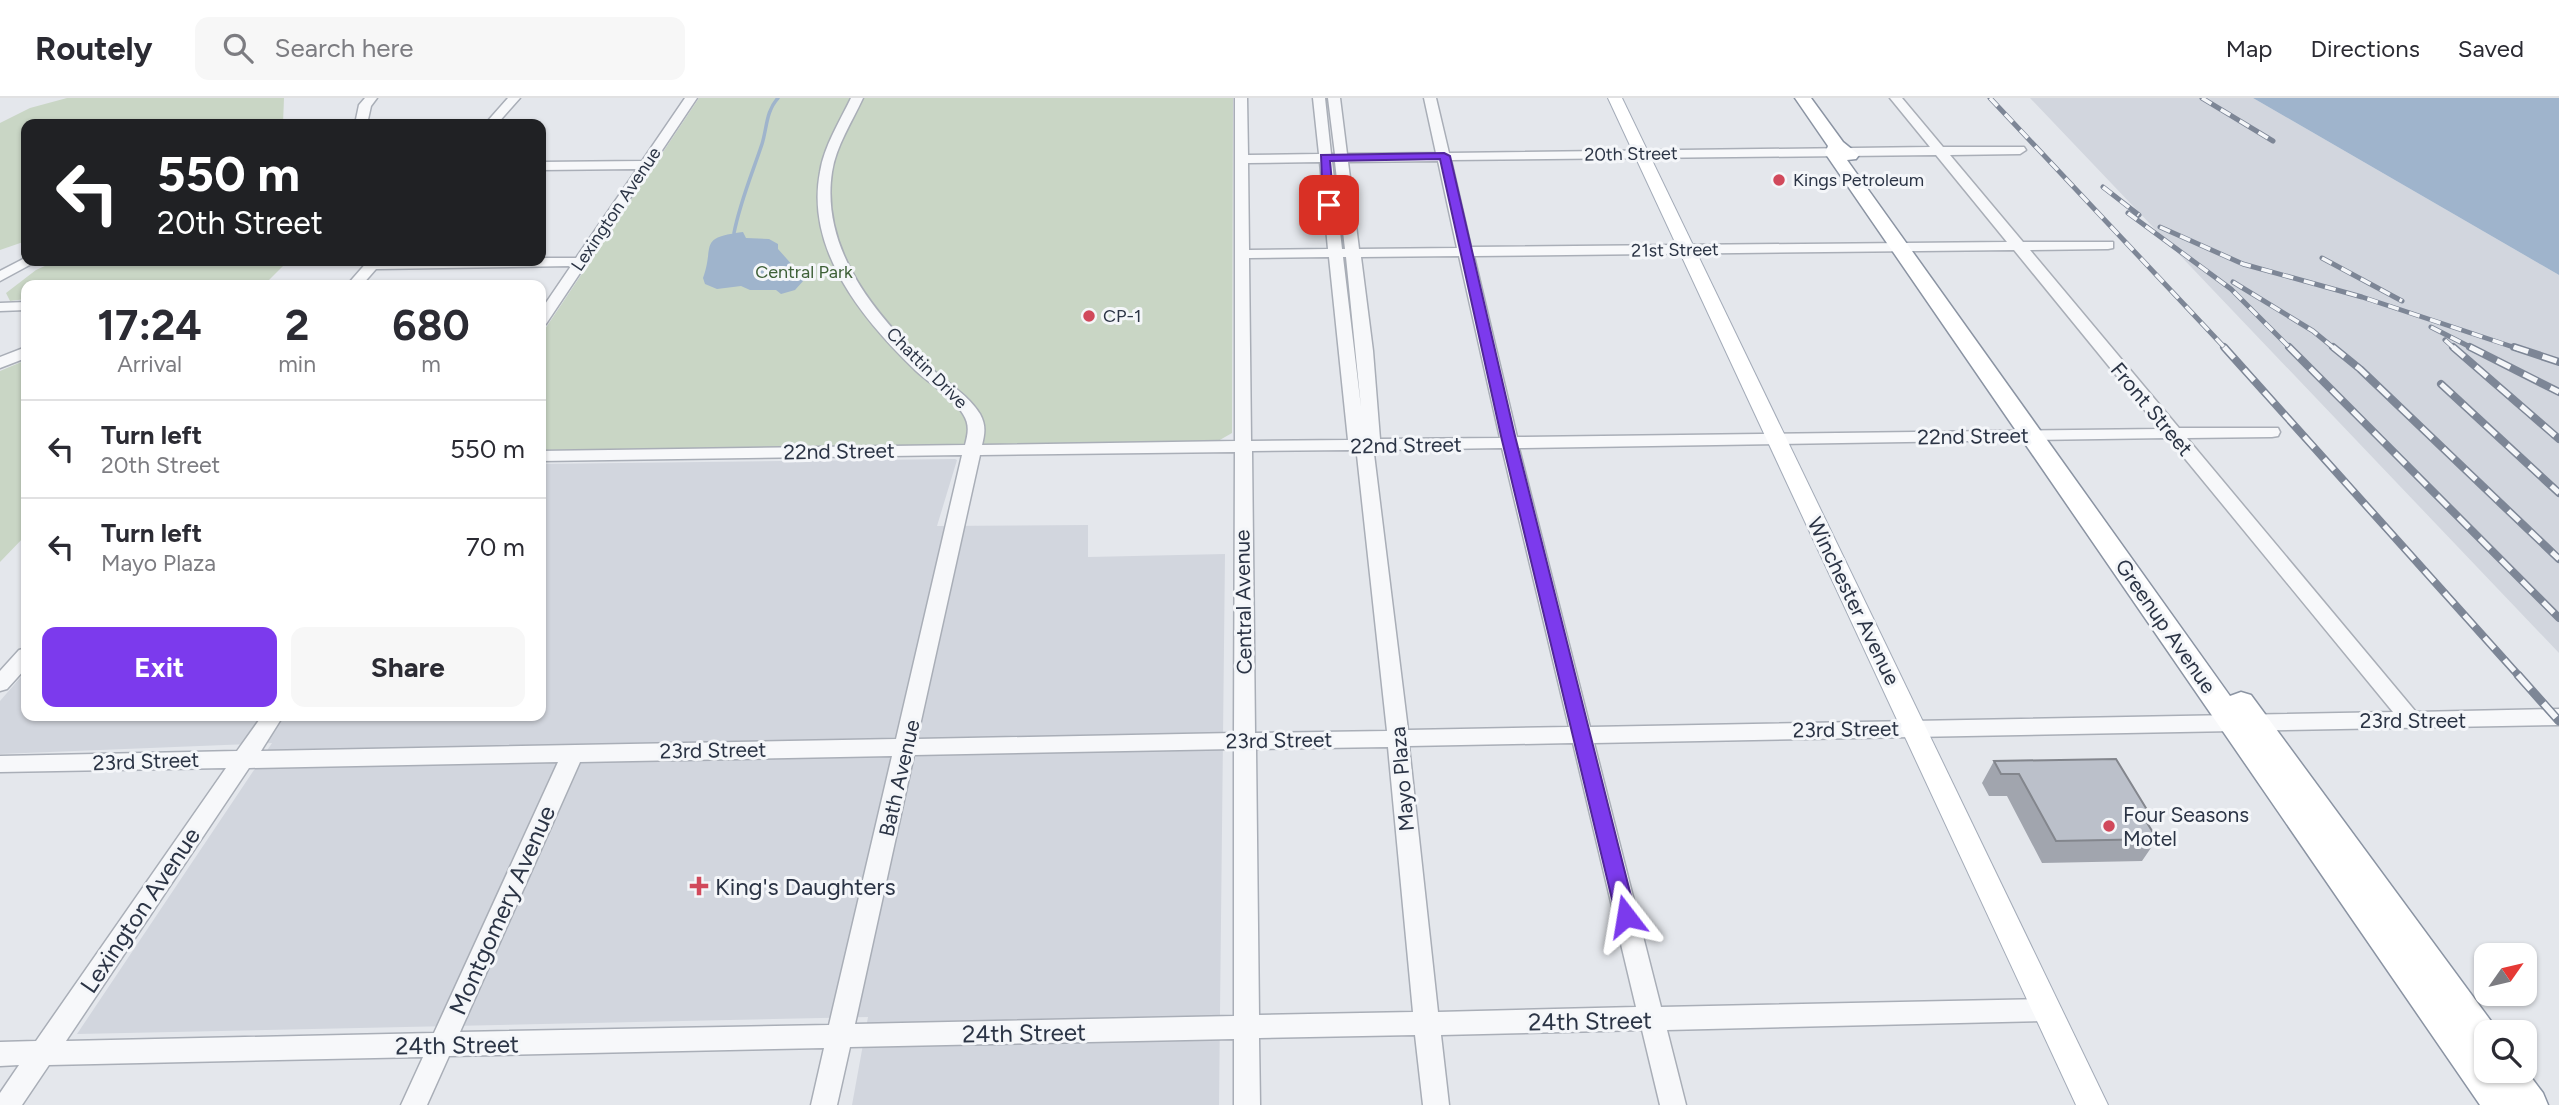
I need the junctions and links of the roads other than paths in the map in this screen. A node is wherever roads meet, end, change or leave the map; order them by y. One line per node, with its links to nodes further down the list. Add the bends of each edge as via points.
1 (371, 98): 12 (street)
2 (514, 98): 13 (street)
3 (691, 98): 22 (street, Lexington Avenue)
4 (857, 98): 50 (street, Chattin Drive, via 826,174 829,239 849,279 895,340 974,416)
5 (1241, 98): 21 (street, Central Avenue)
6 (1319, 98): 19 (street, Mayo Plaza)
7 (1334, 98): 20 (street, Mayo Plaza)
8 (1430, 98): 18 (street)
9 (1615, 98): 17 (main road, Winchester Avenue)
10 (1803, 98): 15 (highway, Greenup Avenue)
11 (1896, 98): 16 (street, Front Street)
12 (362, 119)
13 (495, 119)
14 (2020, 150): 16 (street, 20th Street)
15 (1840, 151): 16 (street, 20th Street); 17 (street, 20th Street); 26 (highway, Greenup Avenue)
16 (1940, 152): 25 (street, Front Street)
17 (1642, 154): 18 (street, 20th Street); 27 (main road, Winchester Avenue)
18 (1444, 156): 20 (street, 20th Street); 30 (street)
19 (1324, 158): 20 (street, 20th Street); 21 (street, 20th Street); 28 (street, Mayo Plaza)
20 (1341, 158): 29 (street, Mayo Plaza)
21 (1241, 159): 31 (street, Central Avenue)
22 (646, 165): 23 (street); 33 (street, Lexington Avenue)
23 (546, 166)
24 (2108, 244): 25 (street, 21st Street)
25 (2018, 246): 26 (street, 21st Street); 44 (street, Front Street)
26 (1908, 247): 27 (street, 21st Street); 45 (highway, Greenup Avenue)
27 (1687, 249): 30 (street, 21st Street); 46 (main road, Winchester Avenue)
28 (1334, 253): 29 (street, 21st Street); 31 (street, 21st Street); 49 (street, Mayo Plaza)
29 (1353, 253): 30 (street, 21st Street); 49 (street, Mayo Plaza, via 1365,351)
30 (1467, 253): 47 (street)
31 (1242, 254): 48 (street, Central Avenue)
32 (546, 262): 33 (street)
33 (580, 262): 40 (street, Lexington Avenue)
34 (21, 266): 36 (street)
35 (371, 266): 37 (street)
36 (0, 277)
37 (359, 280)
38 (21, 306): 39 (street)
39 (0, 307)
40 (546, 313)
41 (21, 354): 42 (street)
42 (0, 363)
43 (2272, 432): 44 (street, 22nd Street)
44 (2172, 433): 45 (street, 22nd Street); 55 (street, Front Street)
45 (2041, 435): 46 (street, 22nd Street); 57 (highway, Greenup Avenue)
46 (1777, 439): 47 (street, 22nd Street); 58 (main road, Winchester Avenue)
47 (1510, 444): 49 (street, 22nd Street); 59 (street)
48 (1242, 446): 49 (street, 22nd Street); 50 (street, 22nd Street); 61 (street, Central Avenue)
49 (1365, 449): 60 (street, Mayo Plaza)
50 (973, 450): 51 (street, 22nd Street); 62 (street, Bath Avenue)
51 (546, 456)
52 (21, 661): 53 (street)
53 (0, 684)
54 (2559, 718): 55 (street, 23rd Street)
55 (2410, 719): 57 (street, 23rd Street)
56 (270, 721): 64 (street, Lexington Avenue)
57 (2244, 722): 58 (street, 23rd Street); 70 (highway, Greenup Avenue); 83 (highway, Greenup Avenue)
58 (1914, 728): 59 (street, 23rd Street); 66 (main road, Winchester Avenue)
59 (1582, 734): 60 (street, 23rd Street); 67 (street)
60 (1398, 738): 61 (street, 23rd Street); 68 (street, Mayo Plaza)
61 (1244, 740): 62 (street, 23rd Street); 69 (street, Central Avenue)
62 (906, 746): 63 (street, 23rd Street); 71 (street, Bath Avenue)
63 (573, 752): 64 (street, 23rd Street); 72 (street, Montgomery Avenue)
64 (244, 758): 65 (street, 23rd Street); 73 (street, Lexington Avenue)
65 (0, 764)
66 (2047, 1010): 67 (street, 24th Street); 82 (main road, Winchester Avenue)
67 (1652, 1019): 68 (street, 24th Street); 81 (street)
68 (1426, 1025): 69 (street, 24th Street); 80 (street, Mayo Plaza)
69 (1246, 1027): 71 (street, 24th Street); 79 (street, Central Avenue)
70 (2474, 1028)
71 (840, 1035): 72 (street, 24th Street); 78 (street, Bath Avenue)
72 (441, 1045): 73 (street, 24th Street); 77 (street, Montgomery Avenue)
73 (42, 1053): 74 (street, 24th Street); 76 (street, Lexington Avenue)
74 (0, 1054)
75 (2514, 1083): 84 (highway)
76 (7, 1105)
77 (414, 1105)
78 (824, 1105)
79 (1247, 1105)
80 (1436, 1105)
81 (1672, 1105)
82 (2092, 1105)
83 (2501, 1105)
84 (2530, 1105)

